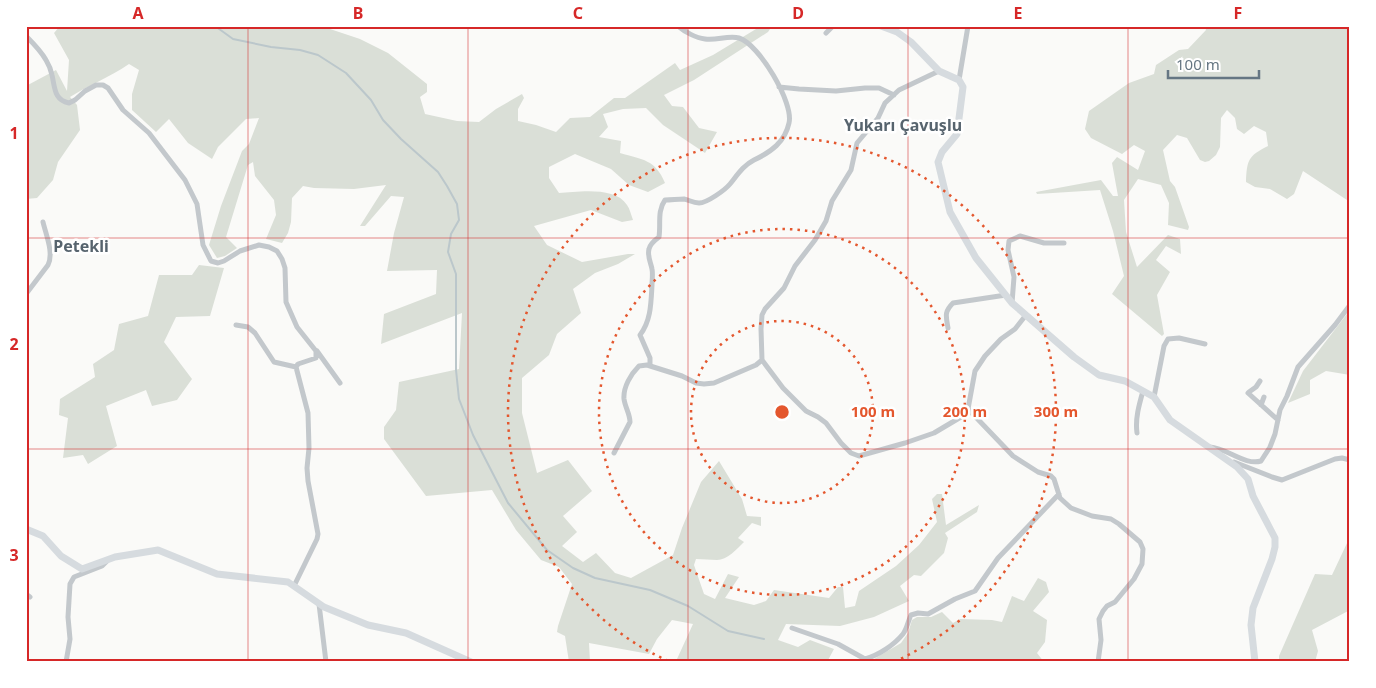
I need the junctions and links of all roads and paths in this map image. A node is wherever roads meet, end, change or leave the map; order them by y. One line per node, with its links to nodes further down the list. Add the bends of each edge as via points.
1 (678, 26): 9 (street, via 706,40 740,38 758,52)
2 (833, 26): 5 (street)
3 (881, 26): 7 (street, via 911,42)
4 (968, 26): 8 (street)
5 (826, 33)
6 (26, 36): 21 (street, via 47,61 56,94 61,100 69,103 96,85 102,85 108,88 123,110 150,132 185,180 197,204 203,245 211,261 224,261 259,245 277,251 285,268 286,302 297,327)
7 (939, 71): 8 (street); 10 (street)
8 (959, 80): 14 (street, via 963,87 957,134 938,162 943,185 950,212 976,258)
9 (779, 87): 10 (street, via 836,91 879,88); 24 (street, via 790,113 790,122 780,143 744,166 726,189 702,203 682,199 665,200 661,205 659,237 649,250 652,269 648,322 640,335)
10 (894, 95): 22 (street, via 884,102 878,118 857,144 851,170 815,240 784,288 765,309 762,316)
11 (43, 222): 13 (street, via 50,260)
12 (1064, 244): 15 (street, via 1044,243 1020,236 1009,242 1014,277)
13 (26, 294)
14 (1006, 295): 15 (street); 19 (street, via 953,303 947,309)
15 (1012, 302): 17 (street)
16 (1350, 305): 32 (street, via 1298,367)
17 (1026, 315): 27 (street, via 1099,375 1125,381); 31 (street, via 985,356 975,371)
18 (236, 325): 23 (street, via 248,327 255,333 274,362)
19 (948, 328)
20 (1205, 344): 28 (street, via 1168,339)
21 (316, 351): 23 (street, via 316,358); 26 (street)
22 (762, 360): 24 (street, via 714,383 704,384); 31 (street, via 806,411 818,417 851,453 859,456 934,433)
23 (296, 366): 41 (street, via 308,413 308,481 318,534)
24 (650, 366): 35 (street, via 639,366 627,384 624,397 630,422)
25 (1260, 381): 30 (street, via 1248,393)
26 (340, 383)
27 (1143, 391): 28 (street); 33 (street)
28 (1154, 397): 34 (street, via 1170,420)
29 (1264, 397): 30 (street)
30 (1261, 405): 32 (street)
31 (968, 410): 38 (street, via 1013,456 1038,472 1051,476)
32 (1278, 420): 34 (street, via 1270,447 1261,461 1248,461 1217,447)
33 (1137, 433)
34 (1207, 447): 36 (street)
35 (614, 453)
36 (1222, 457): 37 (street, via 1282,480 1335,459); 48 (street, via 1248,479 1253,496 1275,538 1272,560 1253,608 1251,625)
37 (1350, 460)
38 (1059, 494): 43 (street, via 998,558 975,591 928,614 911,615 904,632 893,644 873,656 865,658 838,644); 47 (street, via 1071,508 1119,524 1140,542 1143,549 1142,564 1134,579 1115,602 1102,610)
39 (26, 529): 40 (street, via 43,536 61,556 82,569)
40 (110, 559): 41 (street, via 158,550 218,574 288,582); 44 (street, via 102,566 74,577 70,584 70,639)
41 (294, 586): 42 (street)
42 (319, 604): 45 (street); 46 (street, via 368,625 406,633)
43 (792, 628)
44 (66, 662)
45 (326, 662)
46 (471, 662)
47 (1098, 662)
48 (1255, 662)

